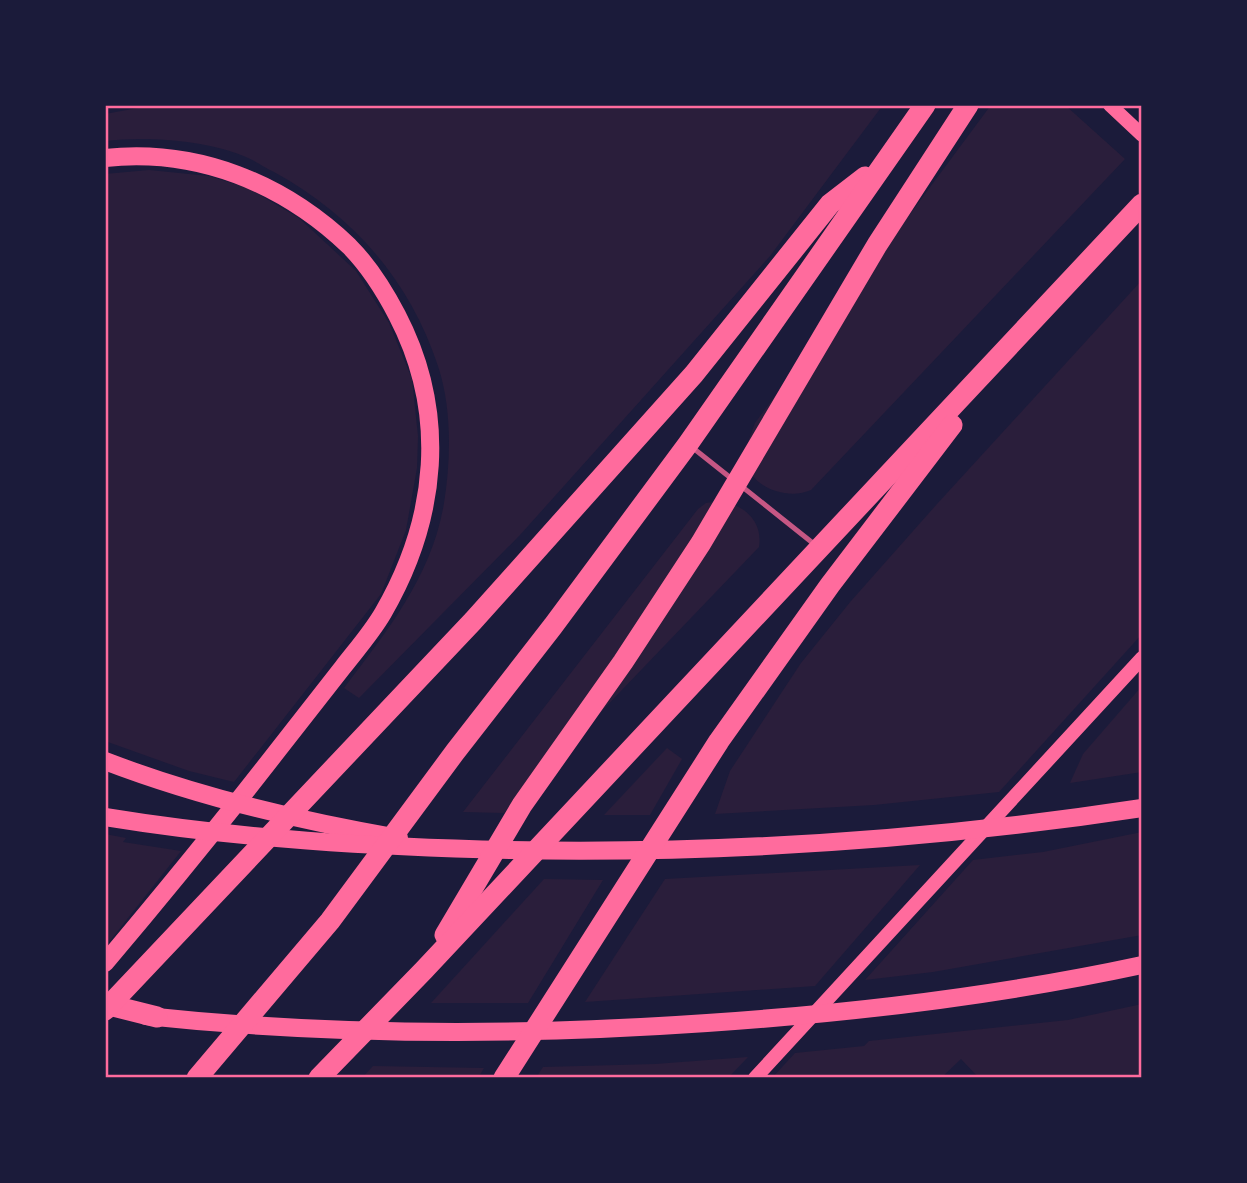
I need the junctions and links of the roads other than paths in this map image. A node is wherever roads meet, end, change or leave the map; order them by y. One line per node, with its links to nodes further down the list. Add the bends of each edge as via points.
1 (925, 105): 6 (highway)
2 (968, 105): 10 (highway, via 877,245)
3 (1110, 105): 4 (main road)
4 (1142, 135)
5 (105, 158): 17 (main road, via 172,159 227,170 277,192 327,226 370,272 410,339 424,385 430,432 430,477 421,526 406,569 382,614 242,797)
6 (883, 162): 9 (highway); 21 (highway, via 830,204 694,374 491,601)
7 (1142, 204): 8 (highway)
8 (1076, 275): 11 (highway); 25 (highway, via 899,493 761,681 671,814)
9 (688, 444): 10 (lane); 23 (highway, via 330,921)
10 (737, 483): 11 (lane); 19 (highway, via 623,662 522,805)
11 (819, 548): 19 (highway)
12 (1142, 658): 26 (main road)
13 (105, 761): 16 (main road, via 175,785 311,820)
14 (1142, 808): 16 (main road, via 951,834 754,847)
15 (105, 817): 16 (main road, via 237,836)
16 (465, 849)
17 (105, 963)
18 (1142, 965): 22 (main road, via 1027,989 705,1024 532,1032 355,1030)
19 (425, 970): 24 (highway)
20 (105, 1004): 22 (highway)
21 (105, 1010): 22 (main road)
22 (157, 1017)
23 (197, 1078)
24 (319, 1078)
25 (505, 1078)
26 (755, 1078)

